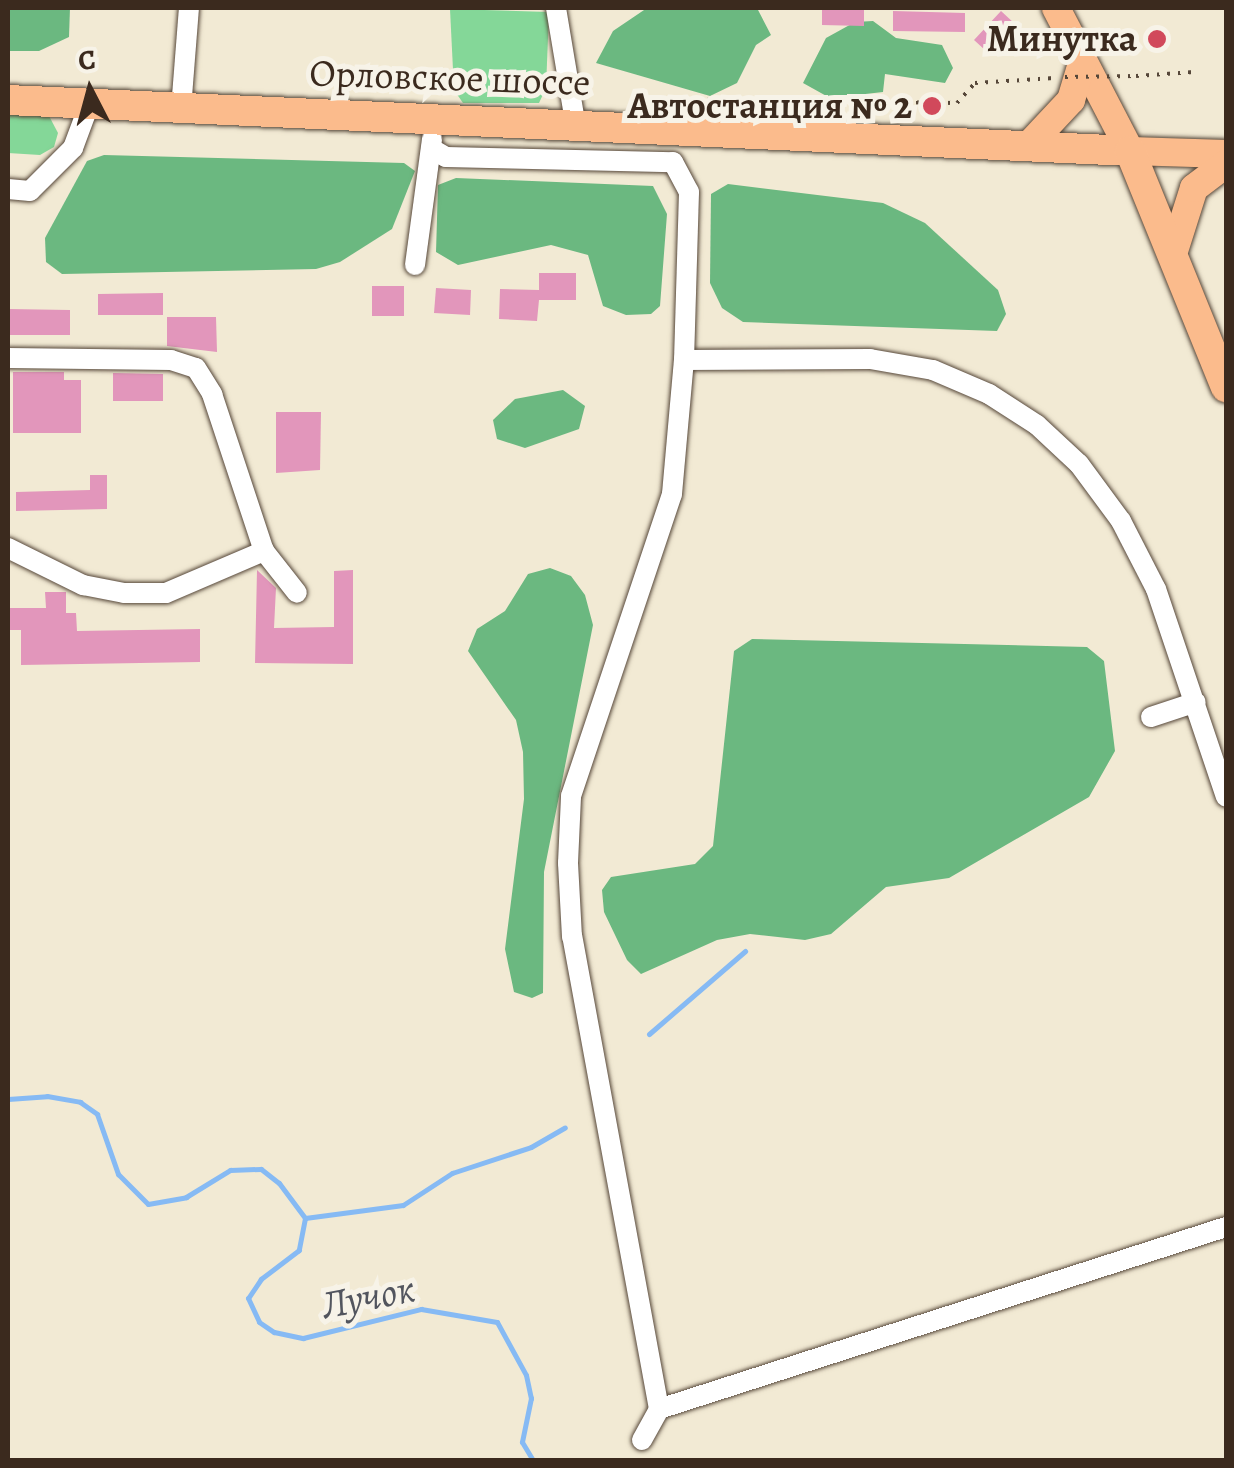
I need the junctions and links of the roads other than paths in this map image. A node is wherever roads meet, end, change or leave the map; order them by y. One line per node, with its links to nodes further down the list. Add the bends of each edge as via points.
1 (189, 8): 7 (street)
2 (556, 8): 9 (street)
3 (1056, 8): 4 (main road)
4 (1074, 68): 10 (main road, via 1071,100); 12 (main road)
5 (8, 100): 6 (highway, Орловское шоссе)
6 (89, 104): 7 (highway, Орловское шоссе); 15 (street, via 73,148 30,191)
7 (181, 109): 8 (highway, Орловское шоссе)
8 (432, 117): 9 (highway, Орловское шоссе); 11 (street)
9 (575, 122): 10 (highway, Орловское шоссе)
10 (1028, 146): 12 (highway, Орловское шоссе)
11 (432, 148): 17 (street); 19 (street, via 446,158 673,162 689,192)
12 (1130, 151): 13 (main road); 16 (highway)
13 (1226, 154)
14 (1226, 164): 16 (main road, via 1194,188)
15 (8, 189)
16 (1174, 251): 20 (highway)
17 (416, 265)
18 (8, 358): 22 (street, via 171,360 196,368 212,394)
19 (684, 360): 24 (street, via 870,359 934,370 989,394 1037,426 1079,464 1121,521 1156,589); 28 (street, via 672,494 570,796 568,863 572,937)
20 (1226, 387)
21 (8, 548): 22 (street, via 82,586 124,593 166,592)
22 (264, 552): 23 (street)
23 (297, 593)
24 (1196, 702): 25 (street); 26 (street)
25 (1151, 716)
26 (1226, 796)
27 (1226, 1227): 28 (street)
28 (659, 1409): 29 (street)
29 (642, 1440)

